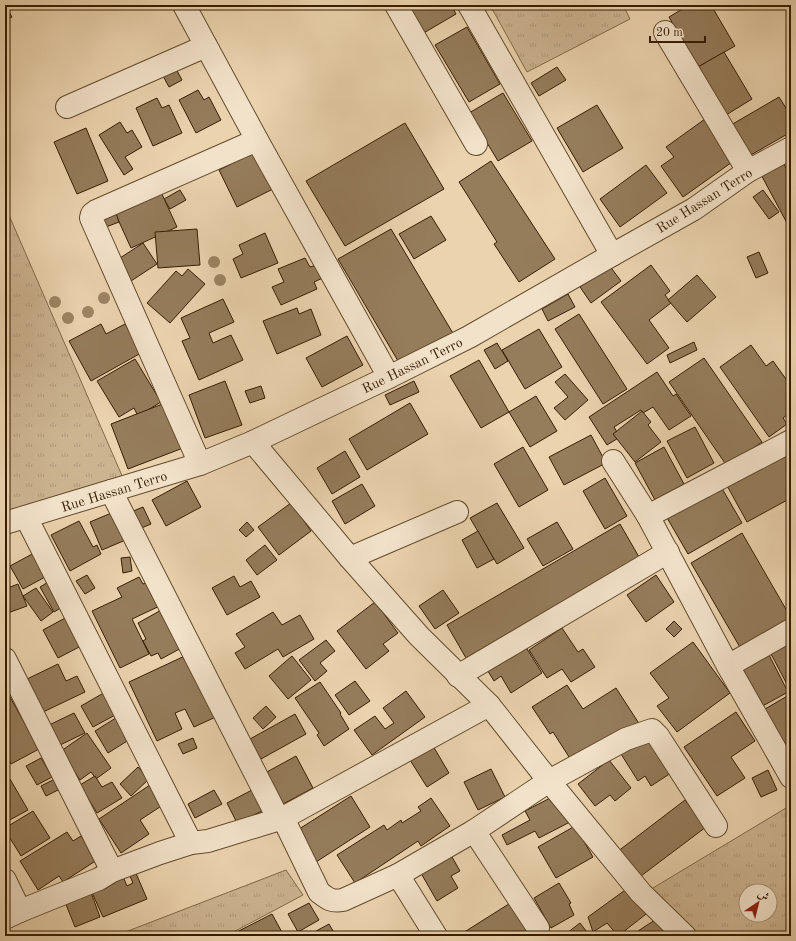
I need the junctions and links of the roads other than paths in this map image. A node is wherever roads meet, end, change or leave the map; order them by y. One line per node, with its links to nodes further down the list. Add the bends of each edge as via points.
1 (184, 5): 5 (street)
2 (396, 5): 8 (street)
3 (469, 5): 11 (street)
4 (665, 32): 10 (street)
5 (206, 46): 6 (street); 7 (street)
6 (67, 108)
7 (257, 140): 12 (street); 16 (street, via 96,211 91,218)
8 (476, 144)
9 (791, 148): 10 (street, Rue Hassan Terro)
10 (748, 171): 11 (street, Rue Hassan Terro, via 694,210)
11 (612, 255): 12 (street, Rue Hassan Terro, via 469,337)
12 (389, 377): 14 (street, Rue Hassan Terro)
13 (791, 441): 19 (street)
14 (253, 442): 16 (street, Rue Hassan Terro); 23 (street)
15 (613, 461): 19 (street)
16 (200, 464): 17 (street, Rue Hassan Terro)
17 (111, 491): 20 (street, Rue Hassan Terro); 31 (street)
18 (457, 512): 23 (street)
19 (648, 516): 22 (street)
20 (26, 517): 21 (street, Rue Hassan Terro); 34 (street)
21 (5, 523)
22 (668, 552): 26 (street); 27 (street)
23 (350, 558): 27 (street)
24 (791, 630): 26 (street)
25 (5, 659): 35 (street)
26 (728, 666): 29 (street)
27 (458, 676): 28 (street)
28 (489, 705): 30 (street); 31 (street)
29 (791, 777)
30 (549, 781): 32 (street, via 626,739 652,730); 33 (street); 41 (street, via 641,892)
31 (281, 819): 34 (street, via 208,841); 36 (street, via 319,892 327,898 343,900)
32 (716, 826)
33 (474, 831): 36 (street); 39 (street)
34 (191, 843): 35 (street)
35 (112, 871): 38 (street, via 99,879)
36 (398, 874): 40 (street)
37 (5, 880): 38 (street)
38 (13, 914)
39 (538, 928)
40 (436, 936)
41 (685, 936)

